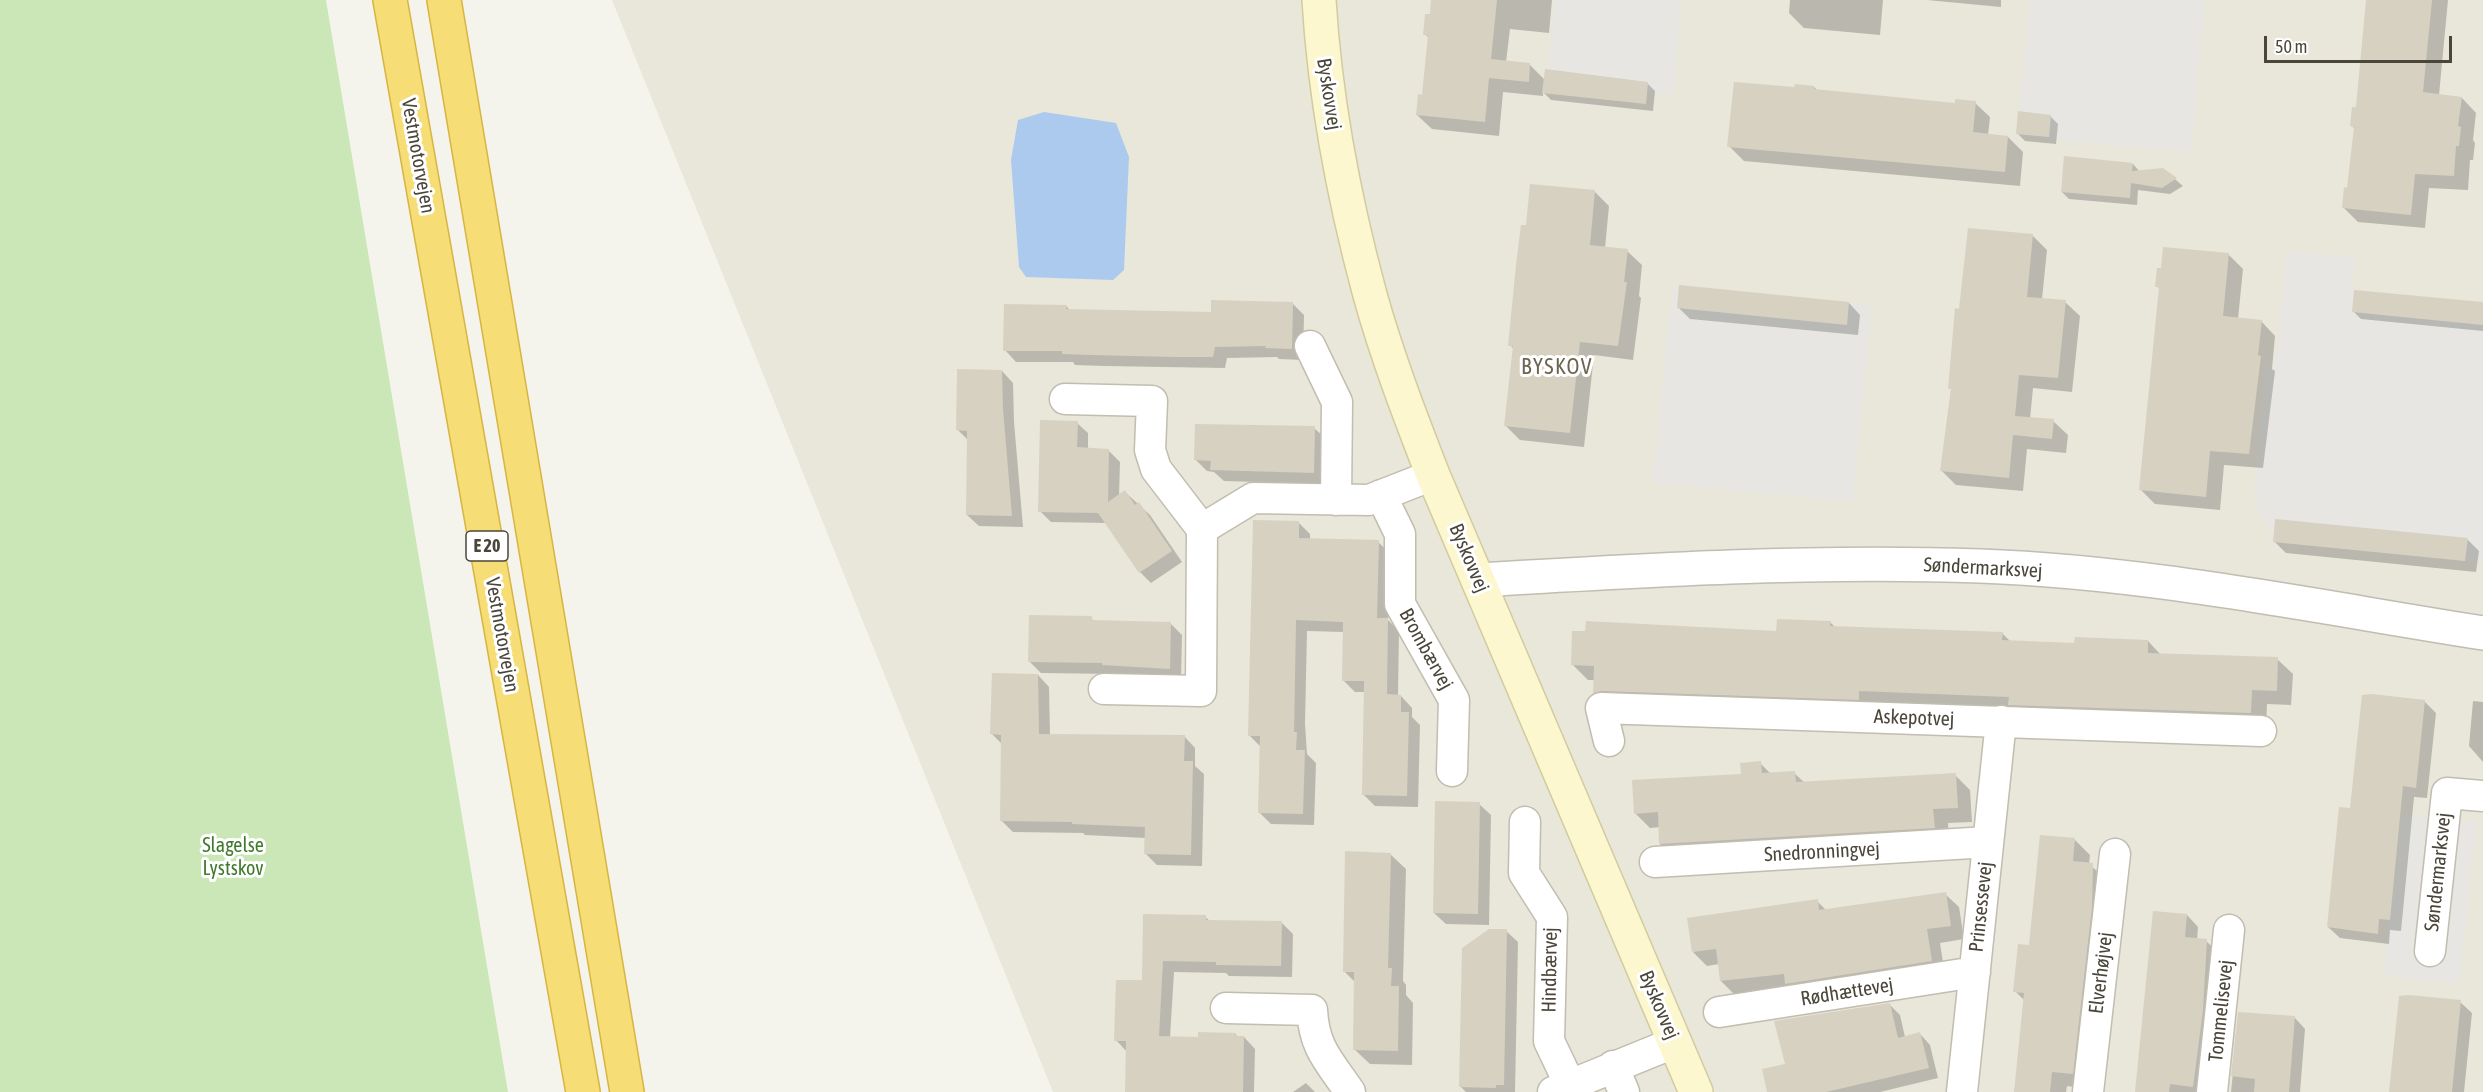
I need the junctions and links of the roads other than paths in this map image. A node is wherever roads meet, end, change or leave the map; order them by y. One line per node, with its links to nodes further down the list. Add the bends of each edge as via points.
1 (390, 0): 30 (highway, Vestmotorvejen / E 20)
2 (444, 0): 31 (highway, E 20)
3 (1319, 0): 6 (main road, Byskovvej, via 1323,57 1345,189 1370,296)
4 (1310, 346): 8 (street, via 1337,402)
5 (1065, 399): 9 (street, via 1152,401 1149,450 1156,469)
6 (1433, 475): 7 (street); 10 (main road, Byskovvej)
7 (1381, 495): 8 (street, via 1369,500); 16 (street, Brombærvej, via 1400,534 1400,604 1454,700)
8 (1336, 500): 9 (street, via 1253,498)
9 (1202, 530): 12 (street, via 1202,691)
10 (1478, 580): 11 (street, Søndermarksvej, via 1642,569 1851,564 1982,566 2095,574); 27 (main road, Byskovvej)
11 (2483, 633)
12 (1104, 689)
13 (2001, 721): 14 (street, Askepotvej); 15 (street, Askepotvej, via 1601,708); 19 (street, Prinsessevej)
14 (2260, 731)
15 (1609, 741)
16 (1452, 771)
17 (2483, 796): 23 (street, Søndermarksvej, via 2447,793)
18 (1525, 822): 29 (street, Hindbærvej, via 1524,873 1551,917 1549,1041)
19 (1988, 842): 21 (street, Snedronningvej); 24 (street, Prinsessevej)
20 (2115, 854): 35 (street, Elverhøjvej)
21 (1655, 862)
22 (2229, 930): 36 (street, Tommelisevej)
23 (2430, 951)
24 (1974, 972): 26 (street, Rødhættevej); 34 (street, Prinsessevej)
25 (1226, 1008): 32 (street, via 1312,1010 1313,1032 1320,1048)
26 (1719, 1012)
27 (1676, 1042): 28 (street, Hindbærvej); 33 (main road, Byskovvej)
28 (1618, 1079): 29 (street, Hindbærvej)
29 (1562, 1088)
30 (583, 1092)
31 (627, 1092)
32 (1350, 1092)
33 (1696, 1092)
34 (1962, 1092)
35 (2088, 1092)
36 (2212, 1092)

